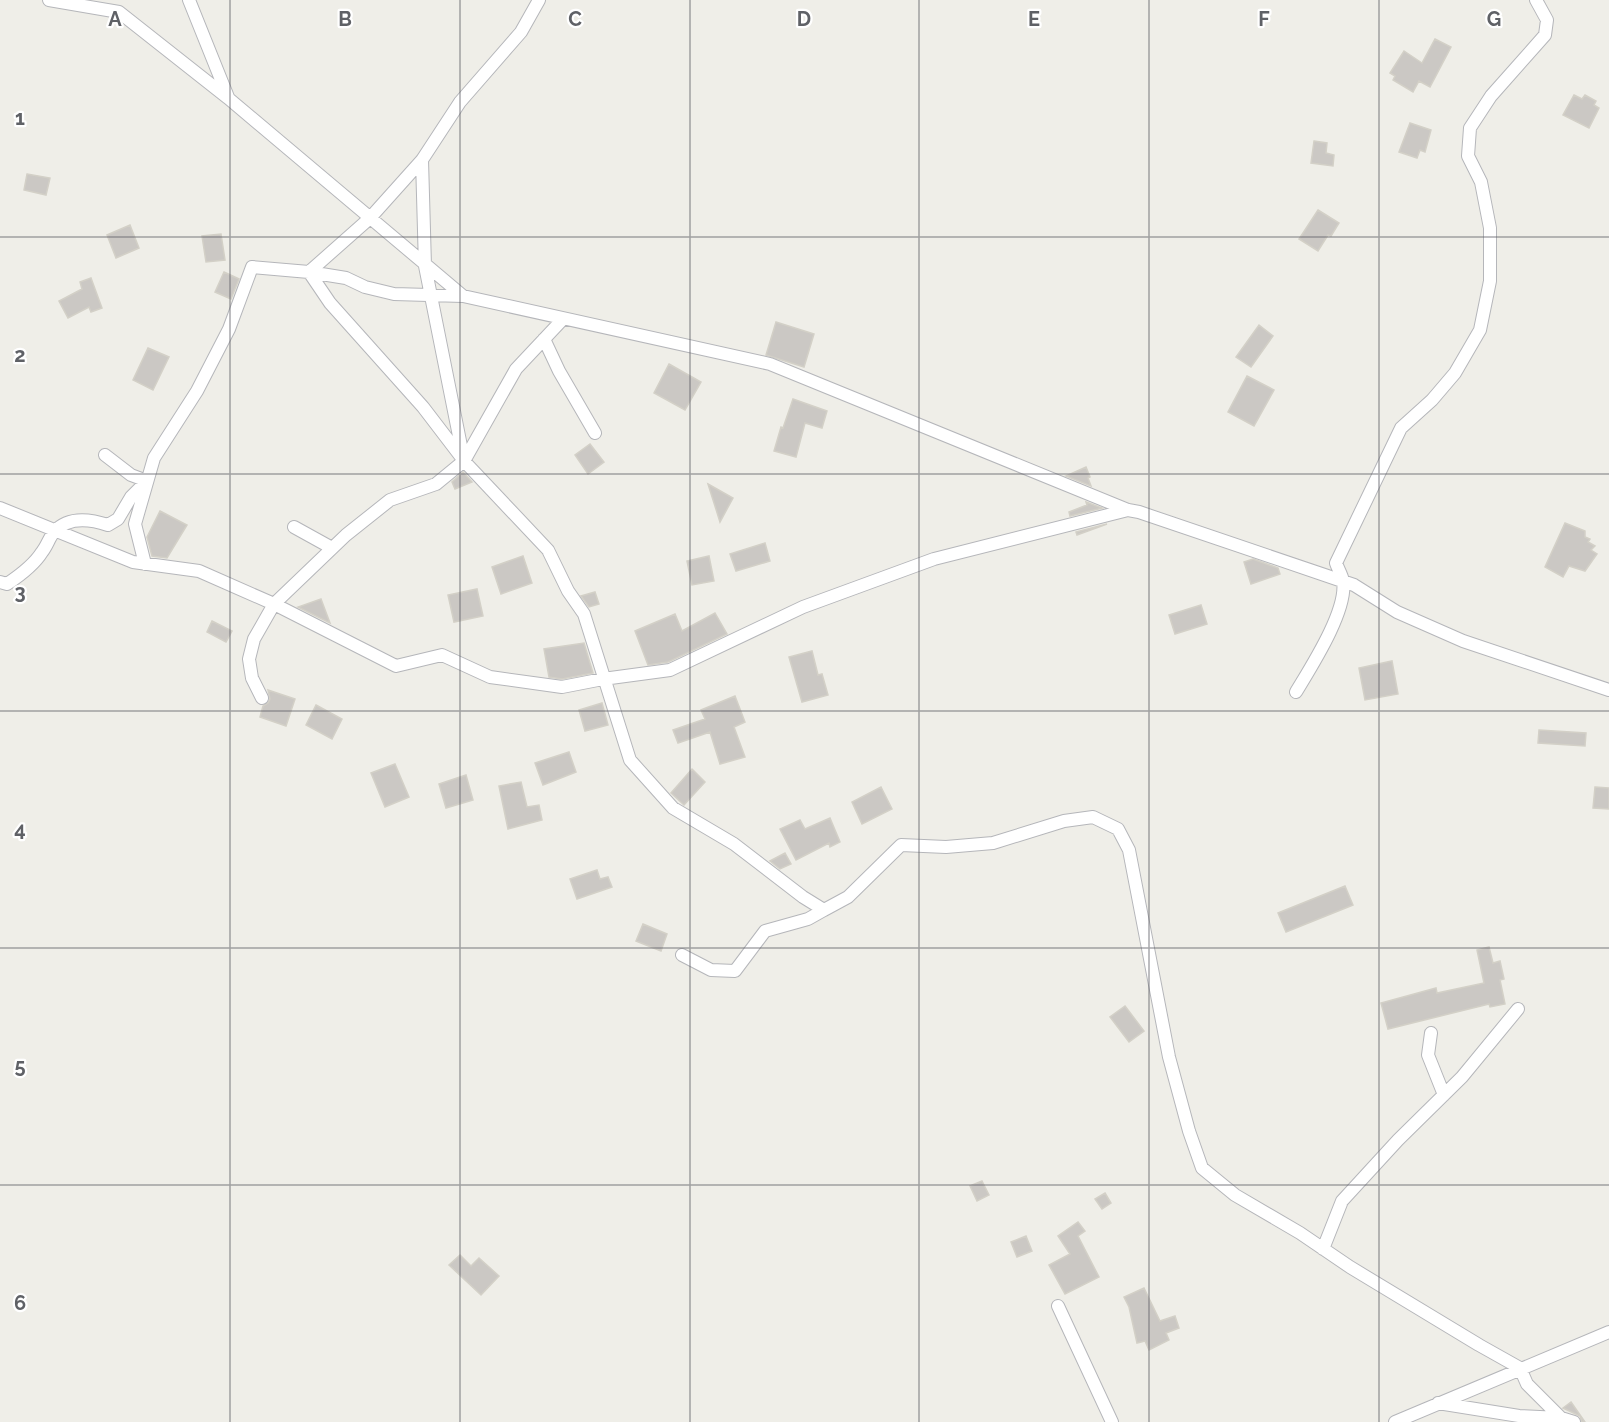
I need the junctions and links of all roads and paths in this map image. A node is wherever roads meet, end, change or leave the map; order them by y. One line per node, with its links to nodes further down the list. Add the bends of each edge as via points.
1 (50, 0): 5 (street, via 119,12)
2 (189, 0): 5 (street)
3 (539, 0): 6 (street, via 521,32 460,102)
4 (1536, 0): 23 (street, via 1547,21 1545,34 1491,96 1470,128 1468,156 1481,182 1490,228 1490,281 1480,330 1455,373 1401,428)
5 (228, 98): 7 (street)
6 (422, 160): 7 (street); 8 (street)
7 (370, 219): 8 (street); 9 (street)
8 (425, 266): 10 (street); 11 (street)
9 (309, 272): 10 (street, via 346,278 394,294); 16 (street, via 330,303 423,407); 17 (street, via 252,267 229,329 197,391 154,458)
10 (431, 296): 11 (street); 16 (street)
11 (463, 296): 12 (street)
12 (563, 319): 13 (street); 19 (street, via 770,364)
13 (544, 339): 14 (street); 16 (street, via 516,369)
14 (595, 433)
15 (105, 455): 17 (street, via 131,475)
16 (464, 461): 22 (street, via 436,483 390,500); 29 (street, via 548,550 584,614)
17 (147, 481): 21 (street, via 131,497 118,519 108,525 76,519); 24 (street, via 135,524)
18 (0, 508): 21 (street)
19 (1128, 510): 25 (street); 29 (street, via 934,559 803,607 670,670)
20 (294, 527): 22 (street)
21 (55, 531): 24 (street); 26 (street, via 26,569 7,584)
22 (332, 548): 28 (street)
23 (1336, 563): 25 (street); 27 (street)
24 (145, 564): 28 (street, via 199,571)
25 (1315, 572): 27 (street)
26 (0, 582)
27 (1343, 582): 30 (street, via 1397,612 1463,641); 31 (street, via 1335,621)
28 (274, 604): 29 (street, via 396,666 442,655 490,677 562,687); 32 (street, via 254,639 249,659 252,678)
29 (603, 679): 33 (street, via 630,760 673,808 734,844)
30 (1609, 690)
31 (1296, 692)
32 (262, 699)
33 (824, 910): 34 (street, via 808,919 765,931 735,971 711,970); 38 (street, via 848,897 901,845 993,843 1064,821 1093,817 1118,829 1129,850 1169,1057 1202,1168 1235,1195)
34 (681, 955)
35 (1518, 1009): 37 (street)
36 (1431, 1034): 37 (street, via 1428,1055)
37 (1444, 1095): 38 (street, via 1342,1202)
38 (1323, 1249): 41 (street)
39 (1058, 1306): 44 (street)
40 (1609, 1332): 41 (street)
41 (1520, 1368): 42 (street); 43 (street, via 1527,1384)
42 (1438, 1403): 43 (street, via 1519,1416); 45 (street)
43 (1561, 1418): 46 (street)
44 (1112, 1422)
45 (1395, 1422)
46 (1574, 1422)

